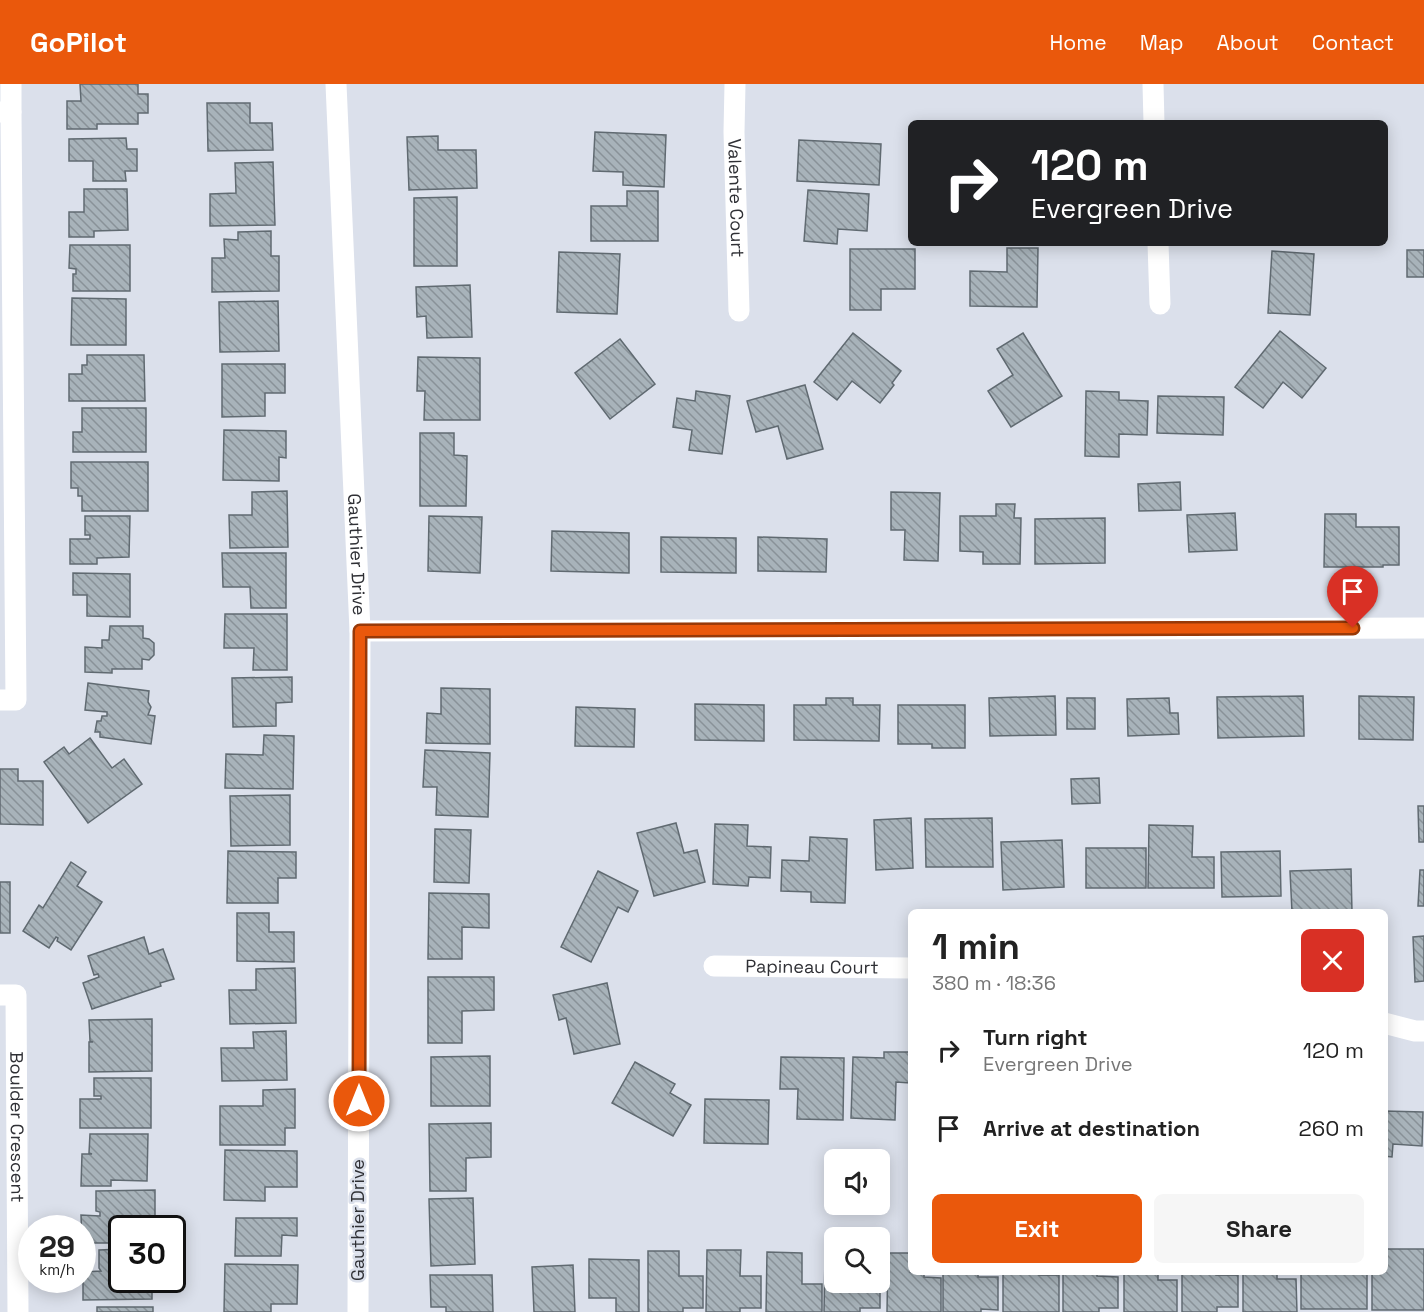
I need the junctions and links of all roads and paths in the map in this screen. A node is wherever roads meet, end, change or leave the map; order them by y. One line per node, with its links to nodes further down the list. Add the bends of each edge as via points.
1 (11, 84): 5 (street)
2 (336, 84): 12 (street, Gauthier Drive)
3 (735, 84): 9 (street, Valente Court)
4 (1153, 84): 6 (street)
5 (5, 112): 10 (street)
6 (1154, 120)
7 (1158, 246): 8 (street)
8 (1160, 304)
9 (739, 311)
10 (6, 400): 13 (street, via 16,700)
11 (1424, 628): 12 (street)
12 (360, 631): 20 (street, Gauthier Drive)
13 (0, 700)
14 (714, 966): 15 (street, Papineau Court)
15 (908, 968)
16 (0, 995): 19 (street, Boulder Crescent, via 15,995)
17 (1388, 1024): 18 (street)
18 (1424, 1031)
19 (12, 1298)
20 (358, 1312)

